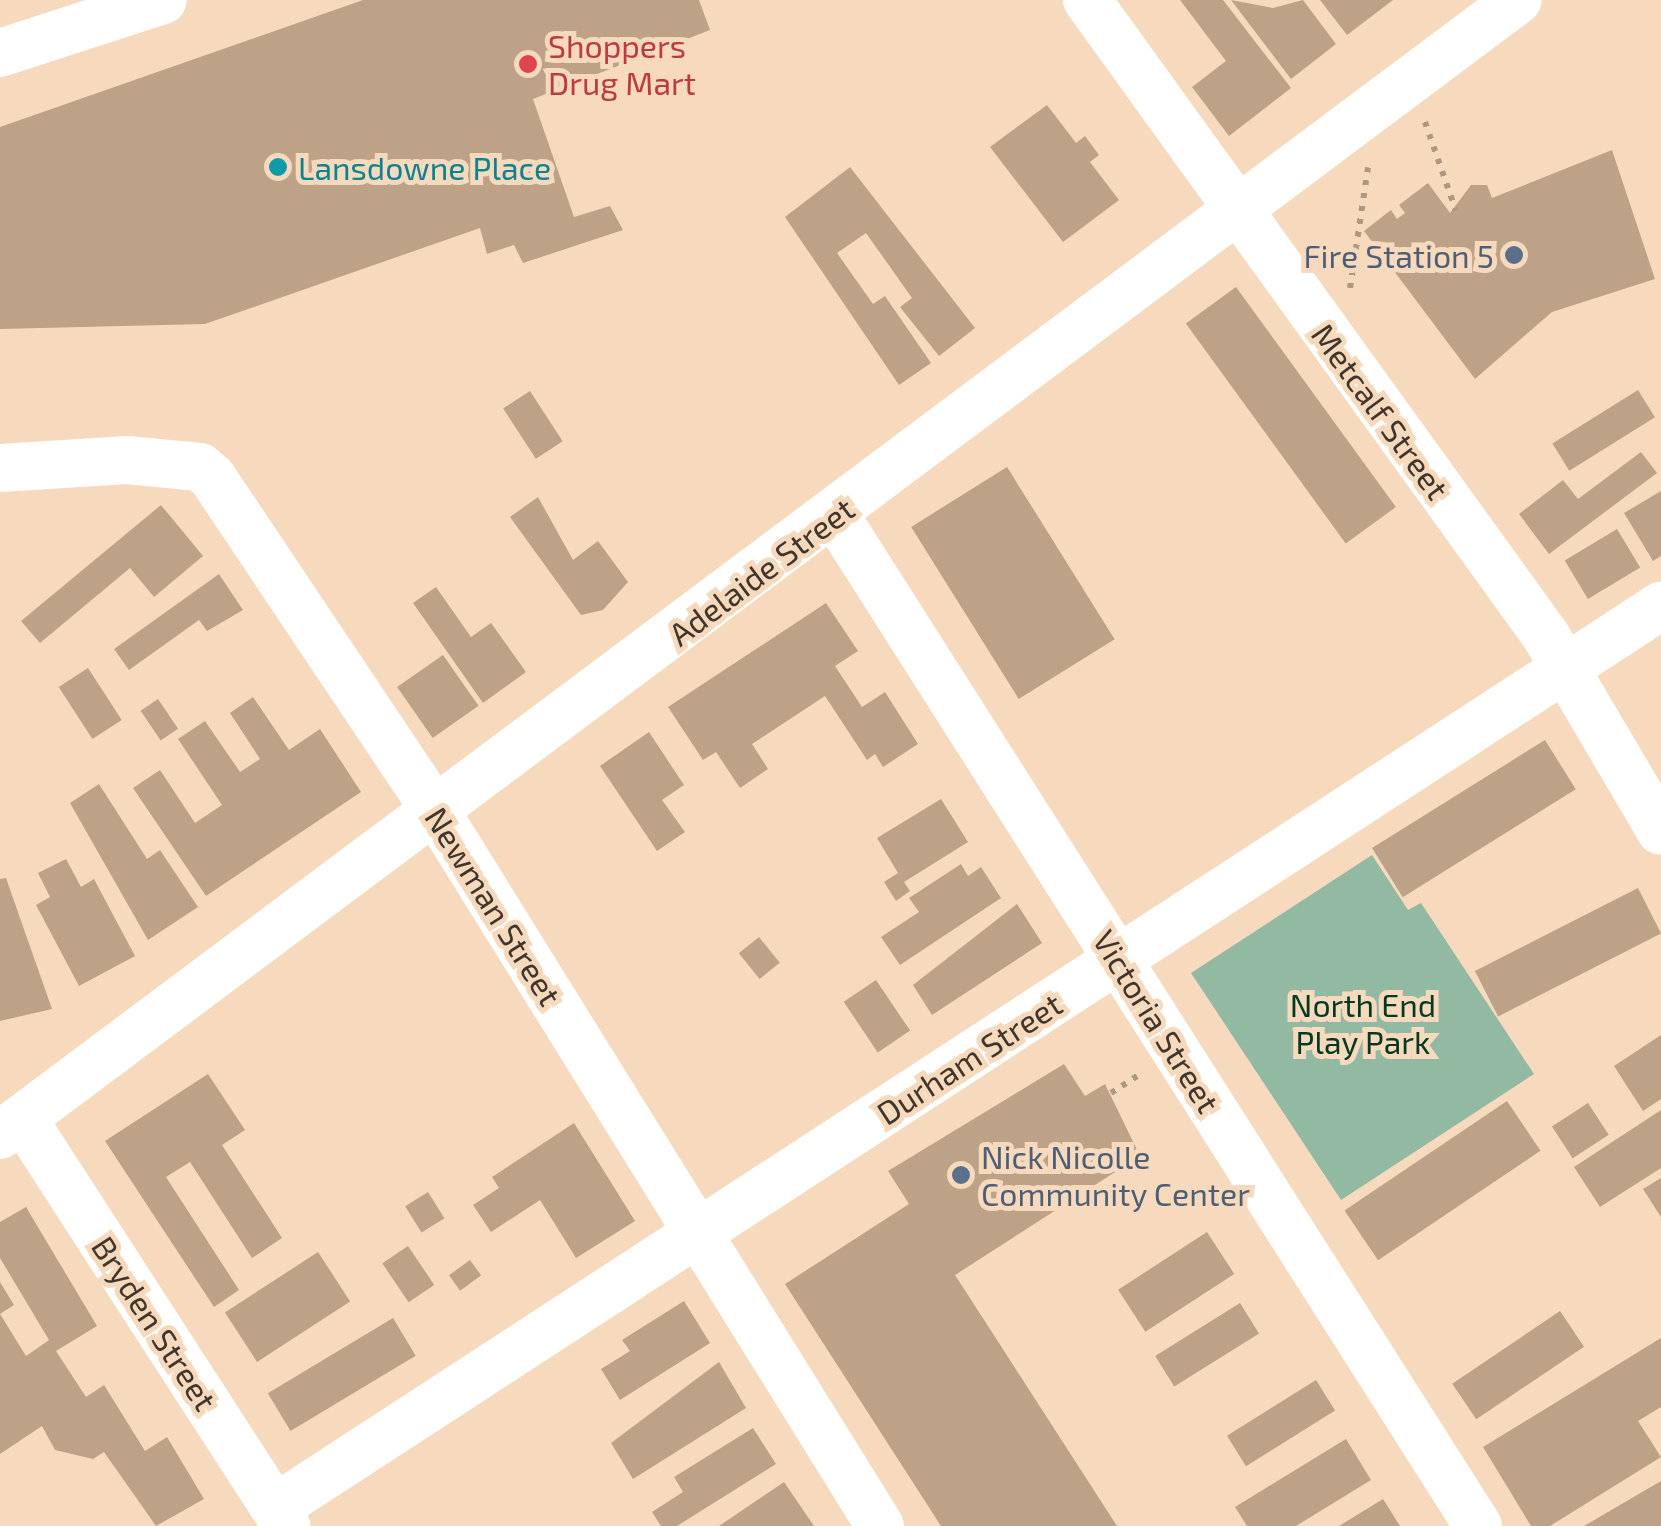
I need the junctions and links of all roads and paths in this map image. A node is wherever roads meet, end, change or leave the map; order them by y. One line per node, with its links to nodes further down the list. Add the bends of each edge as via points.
1 (163, 0): 4 (street)
2 (1087, 0): 7 (street, Metcalf Street)
3 (1518, 0): 5 (street, Adelaide Street)
4 (0, 53)
5 (1394, 94): 6 (path); 7 (street, Adelaide Street); 8 (path)
6 (1456, 211)
7 (1236, 213): 8 (street, Metcalf Street); 10 (street, Adelaide Street)
8 (1340, 354): 12 (street, Metcalf Street, via 1546,636)
9 (0, 468): 13 (street, Newman Street, via 127,460 200,466)
10 (835, 515): 13 (street, Adelaide Street); 15 (street, Victoria Street)
11 (1661, 606): 12 (street, Durham Street)
12 (1562, 670): 14 (street, Metcalf Street); 15 (street, Durham Street)
13 (438, 815): 16 (street, Adelaide Street); 17 (street, Newman Street)
14 (1661, 831)
15 (1118, 960): 17 (street, Durham Street); 20 (street, Victoria Street)
16 (12, 1127): 18 (street, Bryden Street)
17 (698, 1235): 18 (street, Durham Street); 19 (street, Newman Street)
18 (281, 1517)
19 (880, 1526)
20 (1478, 1526)

